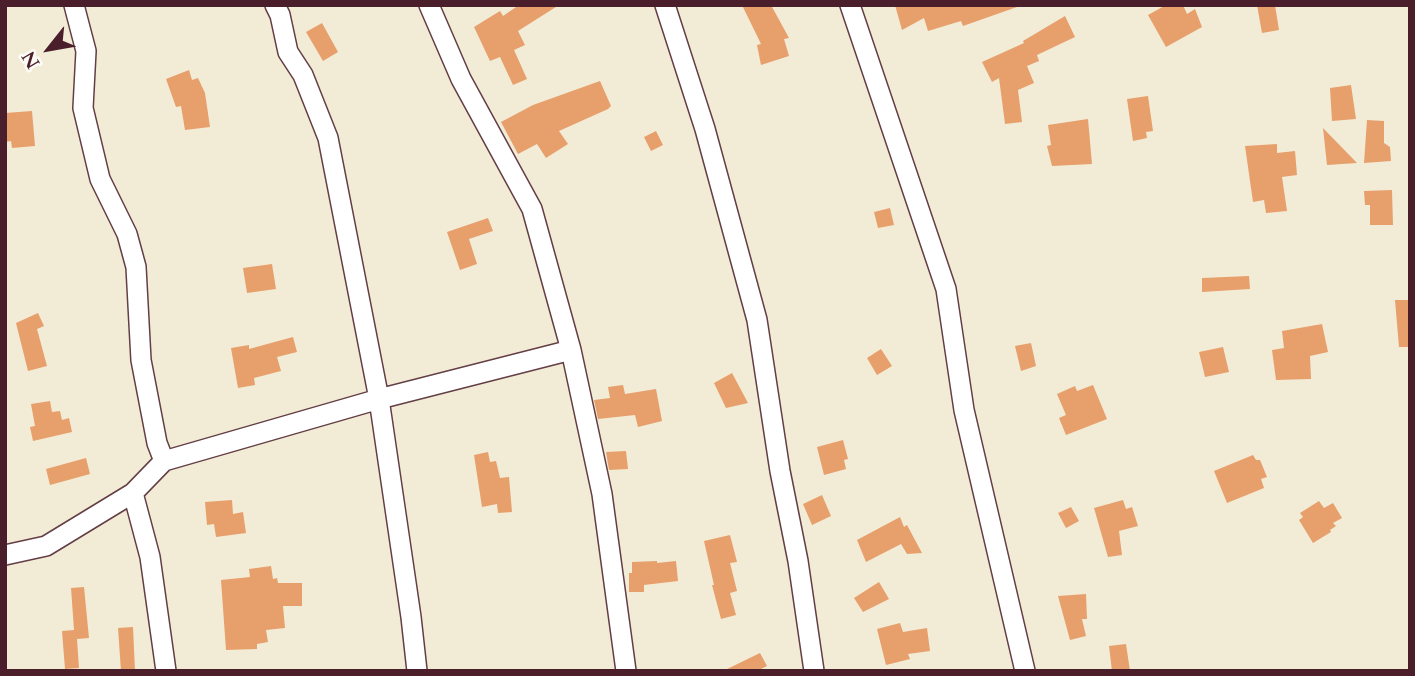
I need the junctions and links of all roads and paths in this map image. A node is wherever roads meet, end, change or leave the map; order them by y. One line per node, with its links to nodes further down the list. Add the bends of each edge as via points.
1 (74, 5): 8 (street, via 86,51 83,108 100,179 127,234 136,267 141,360)
2 (275, 5): 7 (street, via 288,52 303,75 328,138)
3 (429, 5): 6 (street, via 461,79 532,209)
4 (665, 5): 14 (street, via 705,129 757,320)
5 (850, 5): 15 (street, via 946,289 964,410)
6 (571, 350): 7 (street); 13 (street, via 602,494)
7 (379, 399): 8 (street); 12 (street)
8 (164, 461): 9 (street)
9 (133, 493): 10 (street, via 46,545); 11 (street, via 150,558)
10 (5, 555)
11 (166, 671)
12 (416, 671)
13 (625, 671)
14 (814, 671)
15 (1025, 671)

